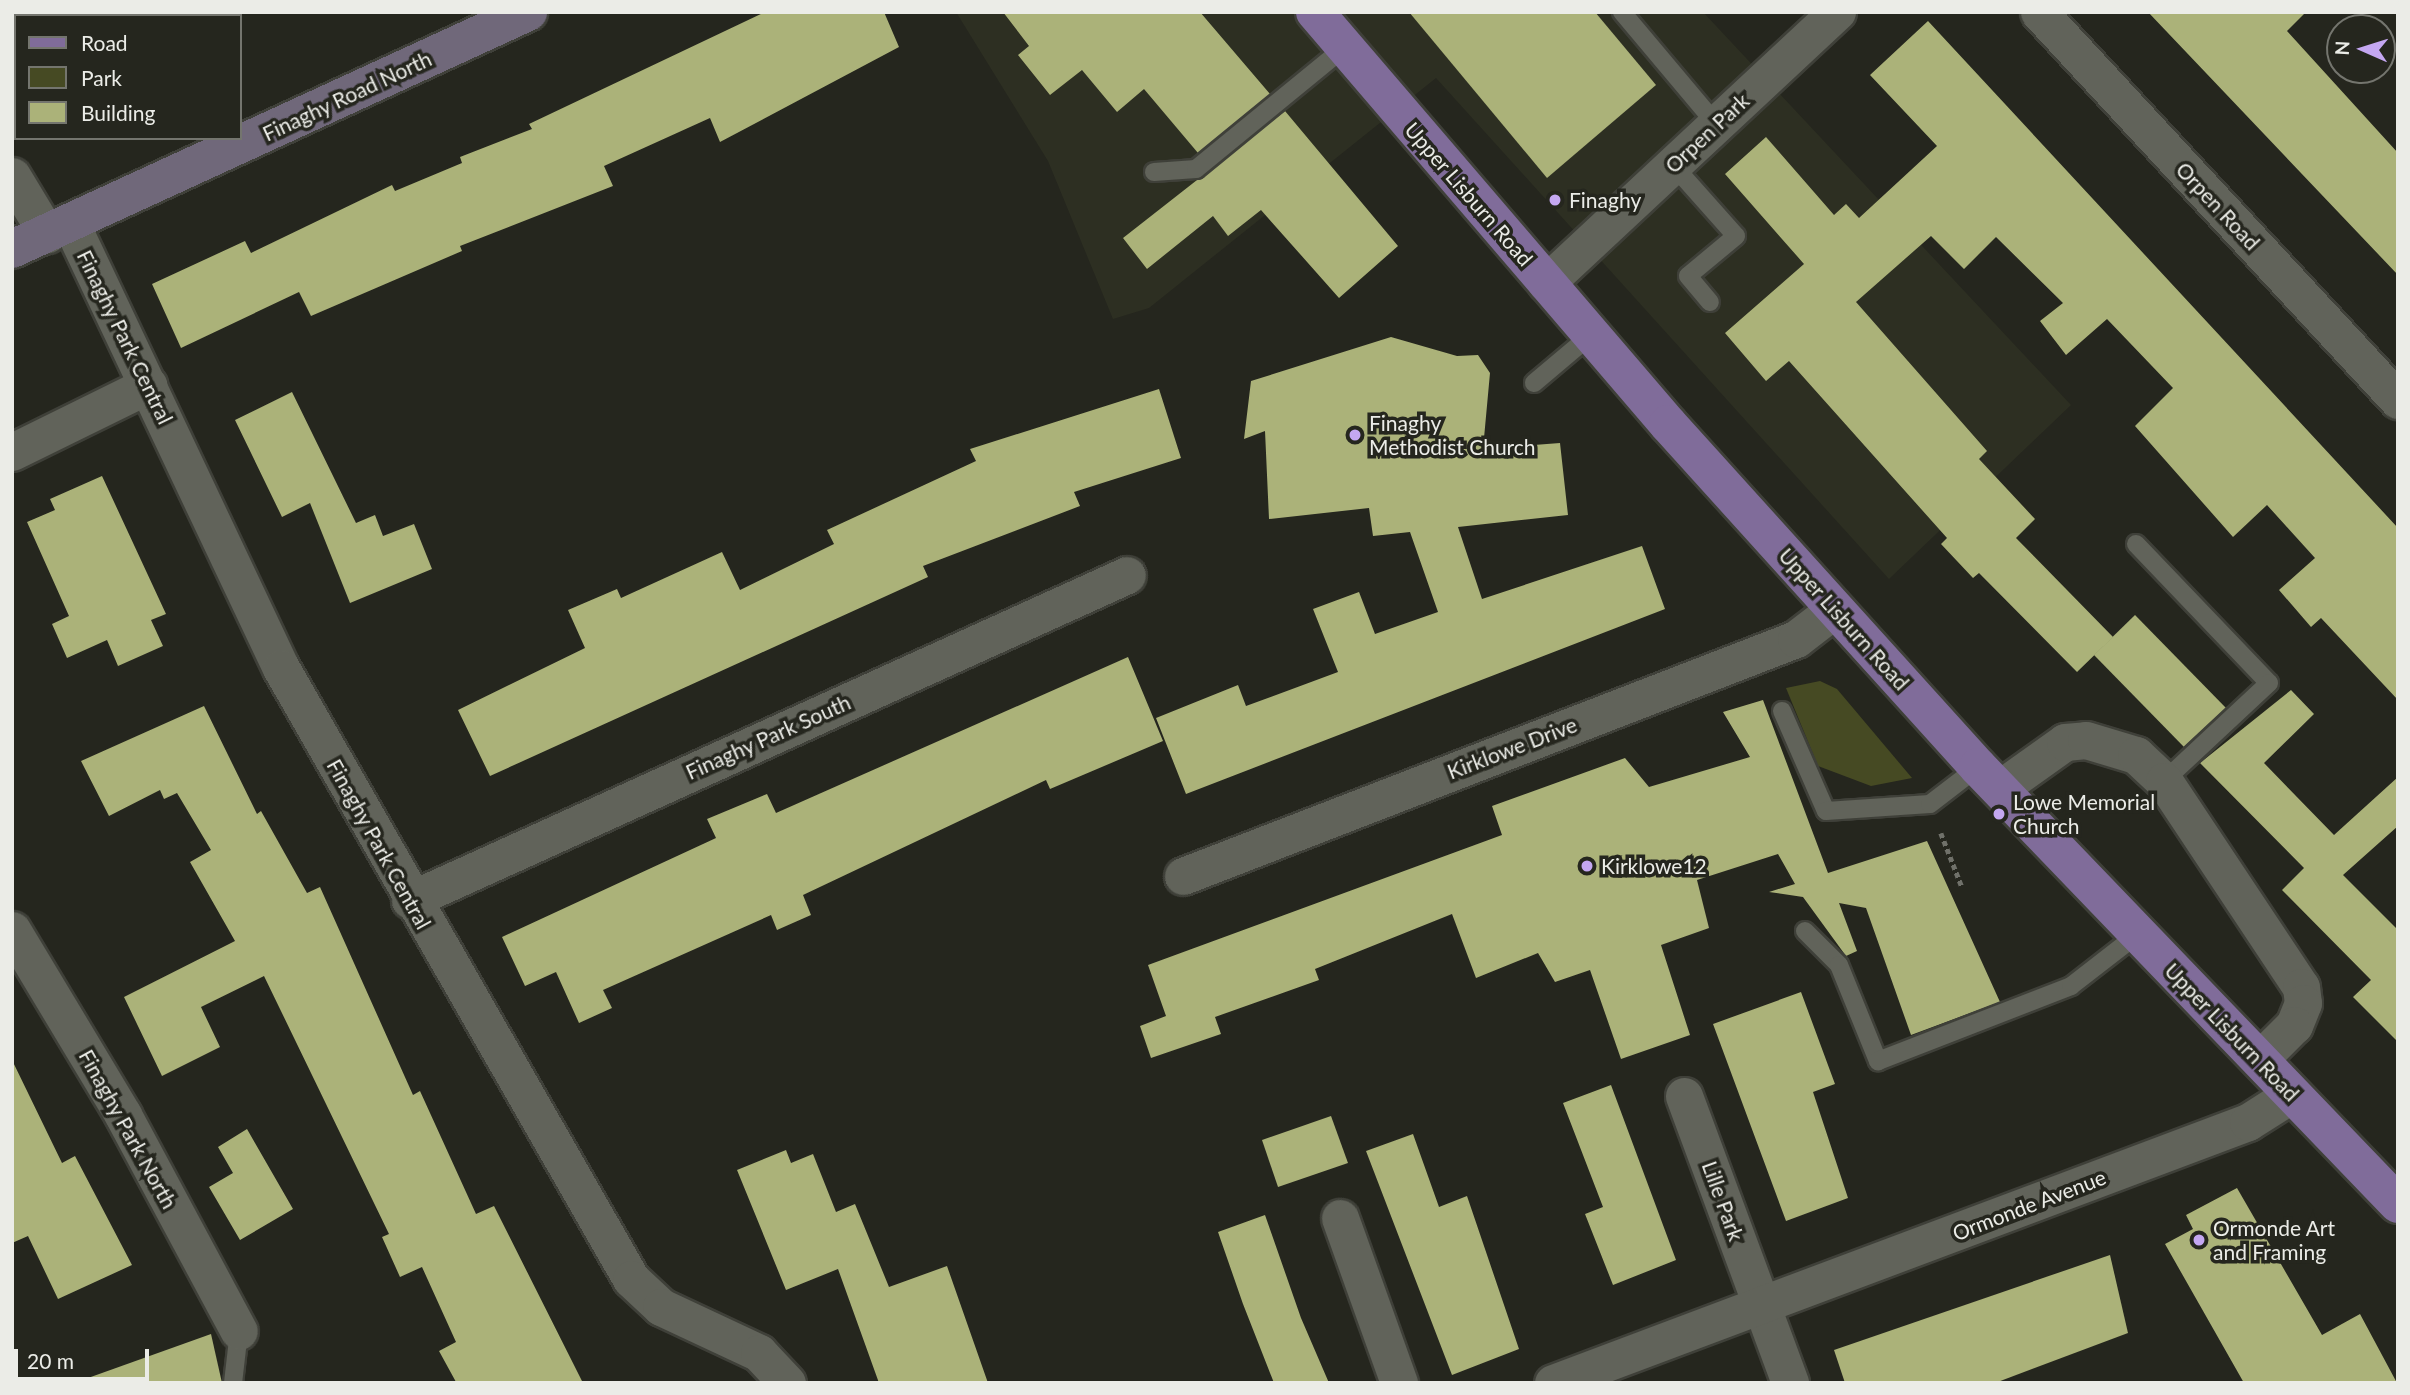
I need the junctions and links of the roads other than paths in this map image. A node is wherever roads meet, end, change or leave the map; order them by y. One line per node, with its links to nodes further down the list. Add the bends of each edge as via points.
1 (1315, 12): 6 (main road, Upper Lisburn Road)
2 (1622, 12): 7 (lane)
3 (1838, 12): 7 (street, Orpen Park)
4 (2039, 12): 18 (street, Orpen Road)
5 (526, 13): 11 (street, Finaghy Road North)
6 (1344, 48): 9 (lane, via 1196,169); 13 (main road, Upper Lisburn Road)
7 (1715, 123): 8 (street, Orpen Park)
8 (1672, 164): 13 (street, Orpen Park); 14 (lane, via 1736,236 1688,275)
9 (1154, 172)
10 (16, 187): 11 (street, Finaghy Park Central)
11 (59, 229): 12 (street, Finaghy Road North); 17 (street, Finaghy Park Central)
12 (12, 249)
13 (1546, 283): 15 (main road, Upper Lisburn Road)
14 (1710, 302)
15 (1591, 335): 16 (lane); 22 (main road, Upper Lisburn Road)
16 (1534, 383)
17 (148, 385): 19 (street); 27 (street, Finaghy Park Central, via 281,668)
18 (2398, 400)
19 (12, 452)
20 (2136, 544): 25 (lane, via 2269,683)
21 (1127, 575): 27 (street, Finaghy Park South)
22 (1835, 608): 24 (main road, Upper Lisburn Road); 26 (street, Kirklowe Drive, via 1796,639)
23 (1782, 711): 24 (lane, via 1826,811 1930,804)
24 (1988, 778): 25 (street, via 2065,742 2086,740 2136,755); 30 (main road, Upper Lisburn Road)
25 (2164, 781): 31 (street, via 2301,987 2303,1003 2294,1025)
26 (1183, 876)
27 (410, 900): 39 (street, Finaghy Park Central, via 631,1279 661,1307 759,1353)
28 (12, 930): 37 (street, Finaghy Park North, via 123,1115)
29 (1805, 930): 30 (lane, via 1839,965 1878,1061 2071,986)
30 (2138, 934): 31 (main road, Upper Lisburn Road)
31 (2259, 1060): 32 (main road, Upper Lisburn Road)
32 (2291, 1094): 34 (main road, Upper Lisburn Road); 36 (street, Ormonde Avenue, via 2248,1122)
33 (1684, 1096): 36 (street, Lille Park)
34 (2398, 1204)
35 (1340, 1218): 40 (street)
36 (1762, 1306): 41 (street); 42 (street, Lille Park)
37 (239, 1331): 38 (lane)
38 (233, 1383)
39 (787, 1383)
40 (1399, 1383)
41 (1553, 1383)
42 (1790, 1383)

